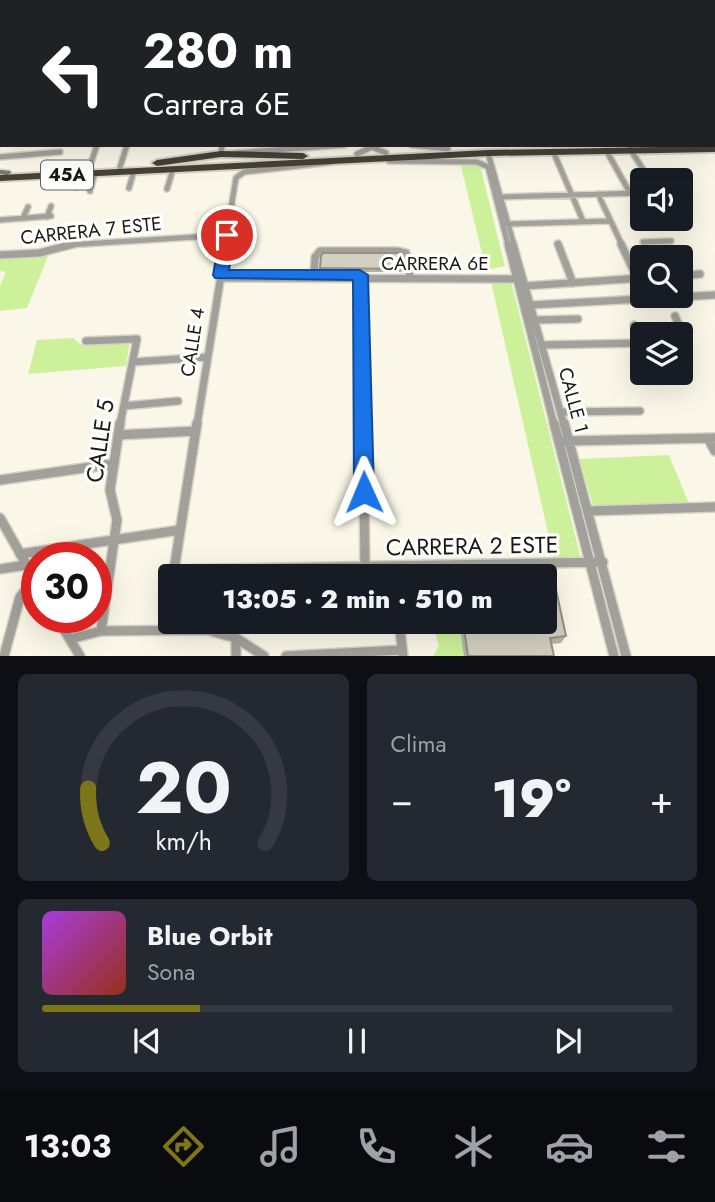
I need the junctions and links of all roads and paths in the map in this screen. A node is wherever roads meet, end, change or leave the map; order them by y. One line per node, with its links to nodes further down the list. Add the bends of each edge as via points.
1 (33, 147): 20 (street)
2 (96, 147): 30 (street)
3 (126, 147): 27 (street)
4 (308, 147): 17 (street)
5 (369, 147): 19 (street)
6 (373, 147): 18 (street)
7 (430, 147): 10 (street)
8 (578, 147): 11 (highway, 45A)
9 (687, 147): 12 (highway, 45A)
10 (448, 149): 11 (highway, 45A); 18 (highway, 45A)
11 (488, 149): 16 (highway, 45A); 23 (highway, 45A); 39 (street, CALLE 1)
12 (630, 149): 14 (highway, 45A); 28 (street)
13 (221, 150): 17 (highway, 45A); 25 (highway, 45A)
14 (606, 150): 16 (highway, 45A); 36 (street)
15 (60, 151): 20 (street)
16 (554, 151): 38 (street)
17 (235, 153): 21 (highway, 45A)
18 (386, 153): 19 (highway, 45A)
19 (357, 154): 21 (highway, 45A)
20 (30, 155): 22 (street)
21 (258, 155): 26 (highway, via 227,159)
22 (0, 157)
23 (374, 159): 24 (highway, 45A); 46 (street, CALLE 1, via 477,162 488,167)
24 (335, 161): 26 (highway, 45A); 47 (street, CALLE 4, via 237,176)
25 (178, 166): 26 (highway, 45A); 27 (highway, 45A); 29 (highway, 45A); 34 (street)
26 (256, 166)
27 (120, 167): 30 (highway, 45A)
28 (642, 168)
29 (134, 171): 30 (highway, 45A); 33 (street)
30 (88, 172): 31 (highway, 45A); 32 (street); 35 (street)
31 (2, 174)
32 (76, 187)
33 (129, 188)
34 (167, 190)
35 (90, 191)
36 (630, 193): 37 (street)
37 (598, 194): 38 (street); 45 (street)
38 (572, 195): 39 (street); 44 (street)
39 (501, 197): 46 (street, CALLE 1)
40 (28, 206): 42 (street)
41 (51, 206): 42 (street, via 49,216)
42 (23, 218): 43 (street)
43 (0, 220)
44 (583, 221): 45 (street); 46 (street)
45 (610, 221): 52 (street)
46 (504, 224): 59 (street, CALLE 1)
47 (227, 235): 51 (street, CARRERA 7 ESTE, via 76,243 39,253); 56 (street, CALLE 4)
48 (670, 241): 50 (street, via 641,239)
49 (558, 244): 61 (street)
50 (643, 245)
51 (0, 255)
52 (630, 259)
53 (700, 274): 55 (street)
54 (313, 275): 56 (street, CARRERA 6E); 57 (street, via 314,257 320,251 397,250 405,253); 58 (street, CARRERA 6E)
55 (693, 275)
56 (220, 276): 58 (street, CARRERA 6E); 73 (street, CALLE 4)
57 (410, 276): 58 (street, CARRERA 6E); 59 (street, CARRERA 6E)
58 (360, 277): 59 (street, CARRERA 6E); 97 (street)
59 (520, 279): 61 (street); 65 (street, CALLE 1); 72 (street, CALLE 1)
60 (630, 279): 61 (street)
61 (573, 283)
62 (715, 295): 63 (street)
63 (693, 296)
64 (630, 299): 65 (street)
65 (531, 305): 68 (street, CALLE 1)
66 (675, 316): 69 (street)
67 (578, 319): 68 (street)
68 (535, 320): 72 (street, CALLE 1)
69 (678, 322)
70 (86, 341): 74 (street, CALLE 5, via 137,339)
71 (630, 343): 72 (street)
72 (538, 345): 78 (street, CALLE 1); 82 (street, CALLE 1)
73 (208, 357): 74 (street); 79 (street, CALLE 4)
74 (133, 362): 76 (street, CALLE 5)
75 (178, 401): 76 (street)
76 (124, 406): 80 (street, CALLE 5)
77 (639, 411): 78 (street)
78 (561, 412): 83 (street, CALLE 1)
79 (196, 431): 80 (street); 90 (street, CALLE 4)
80 (118, 435): 85 (street, CALLE 5)
81 (712, 438): 83 (street); 84 (street)
82 (558, 441): 83 (street); 95 (street, CALLE 1)
83 (569, 441): 88 (street, CALLE 1)
84 (715, 452)
85 (112, 464): 86 (street); 91 (street, CALLE 5)
86 (0, 480)
87 (715, 507): 88 (street)
88 (588, 511): 93 (street, CALLE 1)
89 (0, 518): 92 (street)
90 (180, 530): 91 (street); 96 (street, CALLE 4)
91 (116, 538): 92 (street); 94 (street, CALLE 5)
92 (20, 554)
93 (603, 562): 95 (street, CARRERA 2 ESTE); 115 (street, CALLE 1)
94 (112, 563)
95 (590, 563): 98 (street, CARRERA 2 ESTE); 114 (street, CALLE 1)
96 (175, 564)
97 (365, 564)
98 (557, 564)
99 (21, 566): 100 (street)
100 (0, 569)
101 (21, 596): 109 (street)
102 (112, 631): 106 (street, via 207,630)
103 (66, 633): 107 (street)
104 (93, 633): 107 (street)
105 (400, 634): 108 (street)
106 (236, 638): 111 (street); 112 (street)
107 (70, 639): 110 (street)
108 (402, 653): 113 (street)
109 (4, 656)
110 (80, 656)
111 (236, 656)
112 (264, 656)
113 (286, 656)
114 (614, 656)
115 (626, 656)

